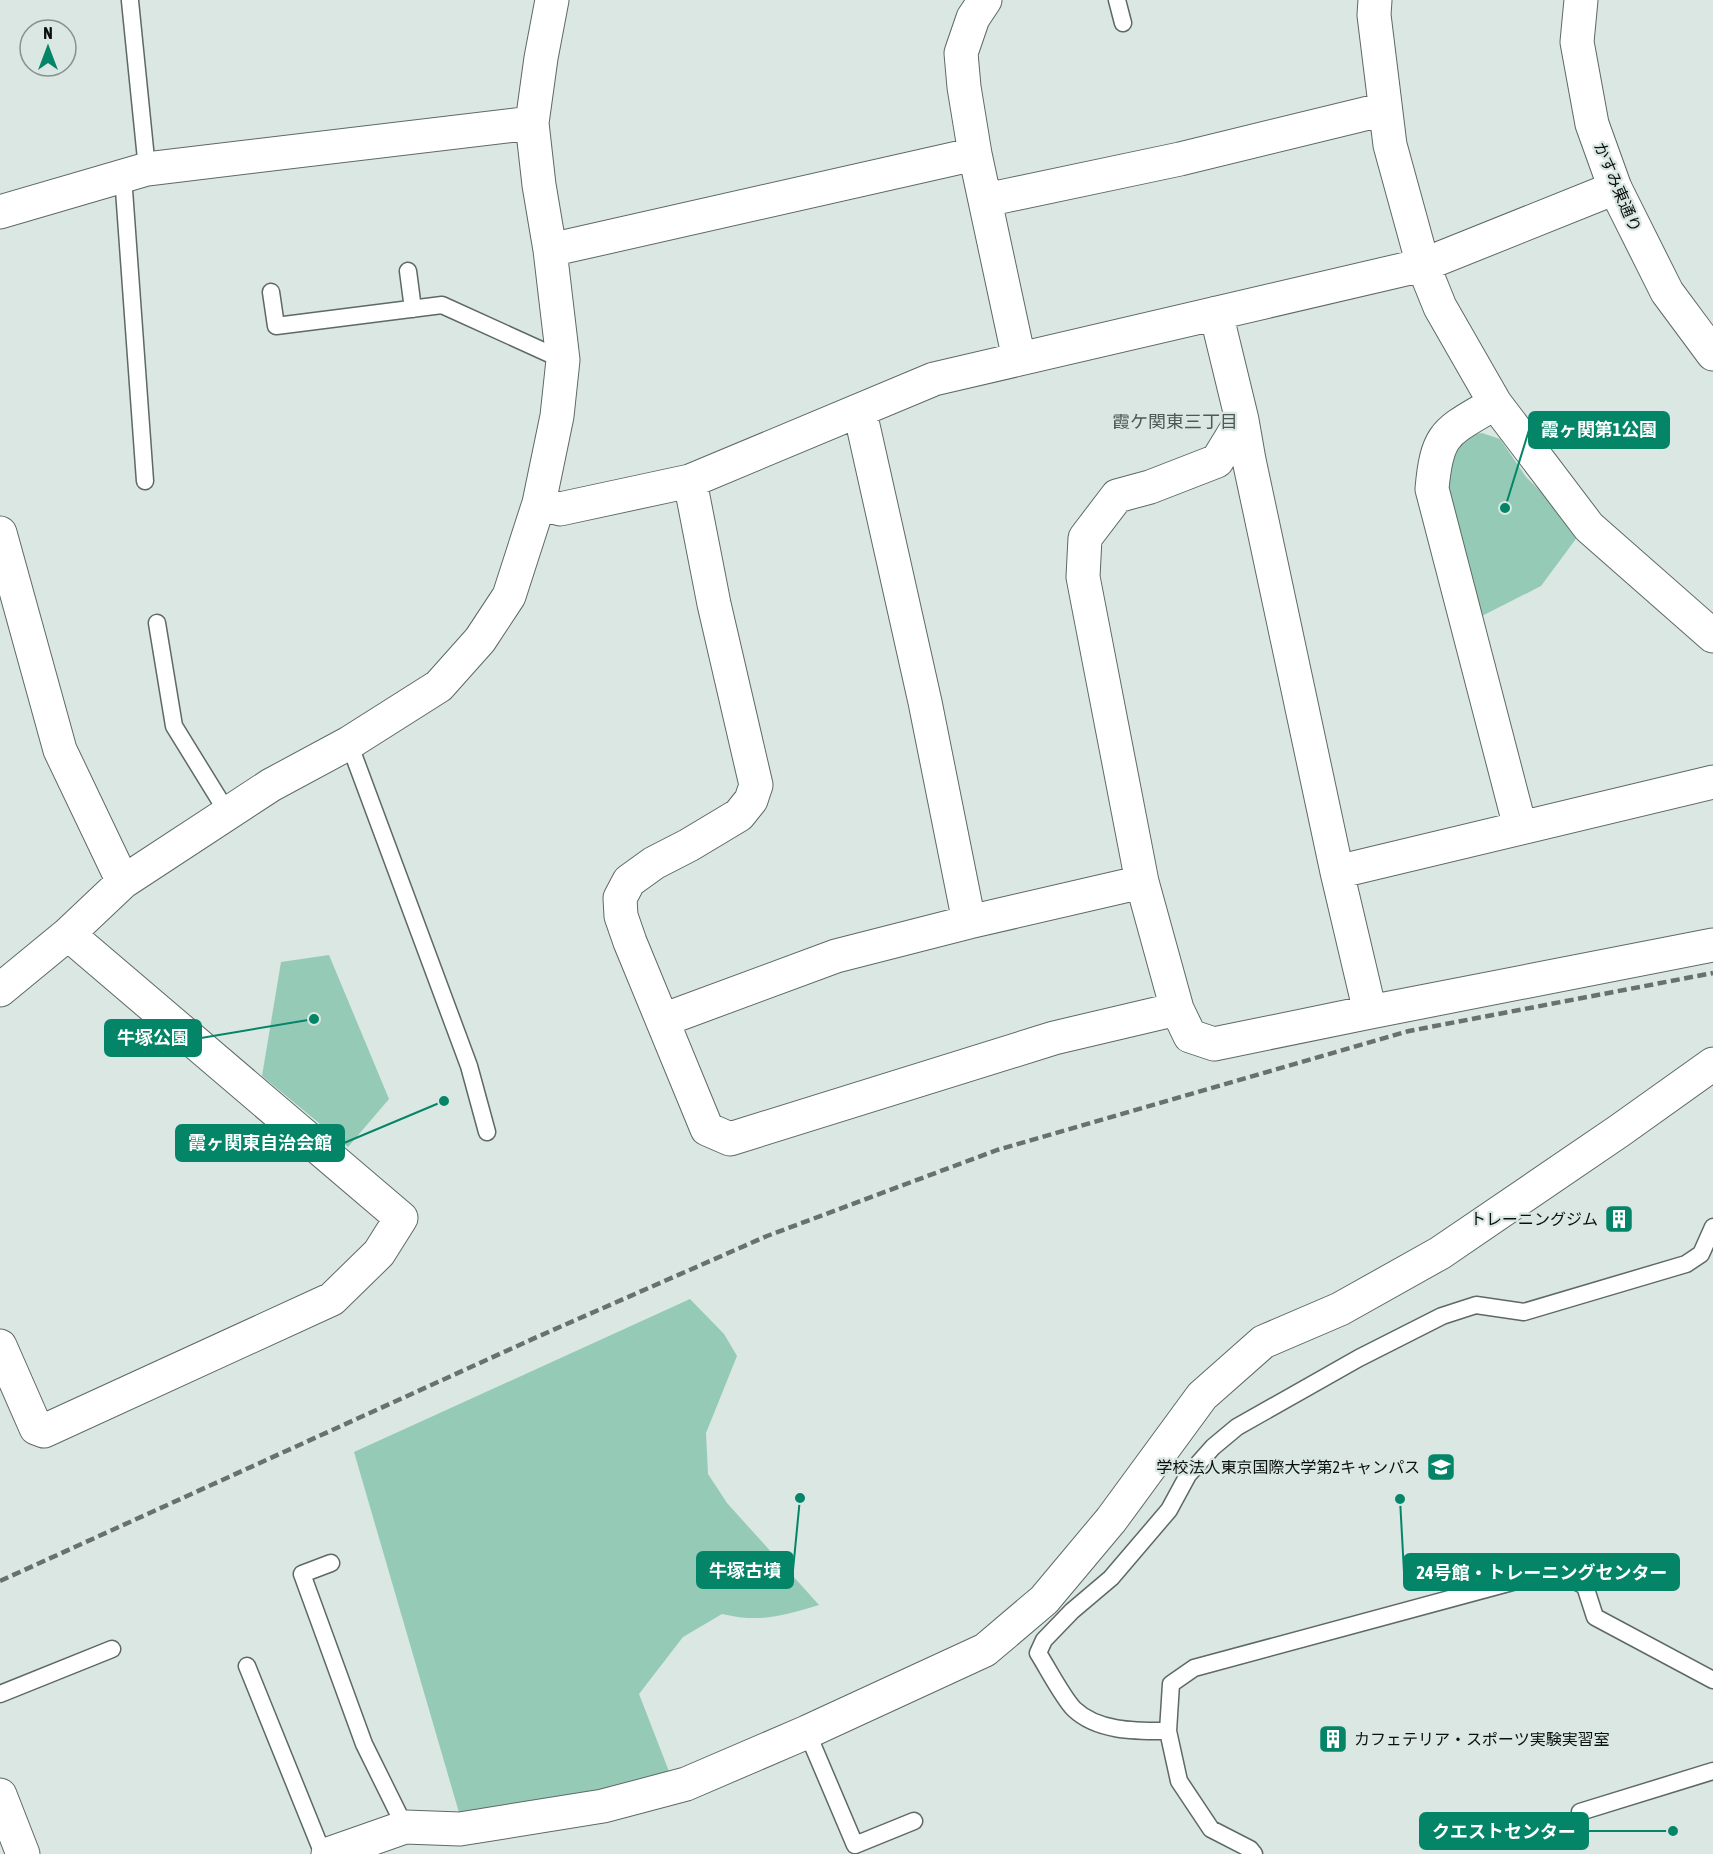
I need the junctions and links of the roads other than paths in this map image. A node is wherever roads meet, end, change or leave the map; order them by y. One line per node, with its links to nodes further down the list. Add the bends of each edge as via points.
1 (130, 0): 11 (lane)
2 (552, 0): 9 (street)
3 (985, 0): 10 (street, via 973,18 961,53)
4 (1117, 0): 7 (lane)
5 (1375, 0): 8 (street)
6 (1581, 0): 12 (street, かすみ東通り, via 1577,42 1587,100)
7 (1123, 23)
8 (1385, 110): 13 (street); 16 (street, via 1390,145)
9 (532, 123): 11 (street); 15 (street)
10 (975, 154): 13 (street); 15 (street)
11 (135, 172): 14 (street); 27 (lane)
12 (1615, 188): 16 (street); 21 (street, かすみ東通り, via 1667,292)
13 (986, 200): 22 (street)
14 (0, 212)
15 (550, 250): 23 (street)
16 (1424, 265): 20 (street); 24 (street, via 1440,307)
17 (408, 271): 19 (lane)
18 (271, 292): 19 (lane, via 276,326)
19 (413, 309): 23 (lane, via 442,305)
20 (1216, 313): 22 (street); 26 (street)
21 (1713, 354)
22 (1019, 359): 25 (street, via 934,379)
23 (563, 360): 29 (street, via 557,416)
24 (1495, 403): 32 (street, via 1589,527); 36 (street, via 1452,428 1440,444 1432,489)
25 (860, 412): 28 (street); 40 (street)
26 (1242, 420): 37 (street); 39 (street, via 1217,461 1117,496 1085,538 1083,577)
27 (145, 481)
28 (690, 481): 29 (street, via 560,509); 46 (street, via 756,785 751,800 739,815 654,863 629,881 620,898 621,916)
29 (539, 503): 33 (street, via 509,596 480,640 439,686)
30 (0, 533): 38 (street, via 60,750)
31 (157, 623): 35 (lane, via 174,726)
32 (1713, 636)
33 (349, 743): 35 (street); 48 (lane, via 469,1066)
34 (1713, 782): 36 (street)
35 (227, 812): 38 (street)
36 (1520, 827): 37 (street)
37 (1337, 872): 45 (street)
38 (123, 882): 41 (street)
39 (1142, 882): 40 (street); 44 (street)
40 (969, 922): 46 (street, via 836,956)
41 (68, 934): 43 (street); 50 (street, via 401,1218 379,1253 332,1299 44,1431 36,1428)
42 (1713, 945): 45 (street)
43 (0, 990)
44 (1177, 1009): 45 (street, via 1190,1036 1214,1044); 46 (street, via 1054,1038 730,1139 707,1129)
45 (1370, 1012)
46 (663, 1020)
47 (1713, 1064): 57 (street, via 1440,1253 1340,1309 1263,1342 1202,1396 1111,1520 1036,1607 985,1650)
48 (487, 1132)
49 (1713, 1227): 56 (lane, via 1701,1254 1686,1264 1524,1312 1476,1305 1442,1316 1237,1426 1213,1447 1188,1474 1169,1510 1141,1543 1111,1578 1044,1640 1038,1653 1074,1708 1095,1723 1135,1731)
50 (0, 1346)
51 (331, 1563): 62 (lane, via 302,1574)
52 (112, 1649): 55 (lane)
53 (246, 1666): 64 (lane)
54 (1713, 1680): 56 (lane, via 1595,1617 1585,1586 1564,1576 1542,1574 1194,1668 1171,1684)
55 (0, 1694)
56 (1168, 1731): 65 (lane, via 1179,1781 1211,1829)
57 (807, 1732): 61 (lane, via 855,1845); 62 (street, via 686,1784 603,1806)
58 (1713, 1771): 60 (lane)
59 (0, 1796): 63 (street)
60 (1580, 1812)
61 (914, 1821)
62 (400, 1837): 64 (street)
63 (23, 1854)
64 (326, 1854)
65 (1254, 1854)

